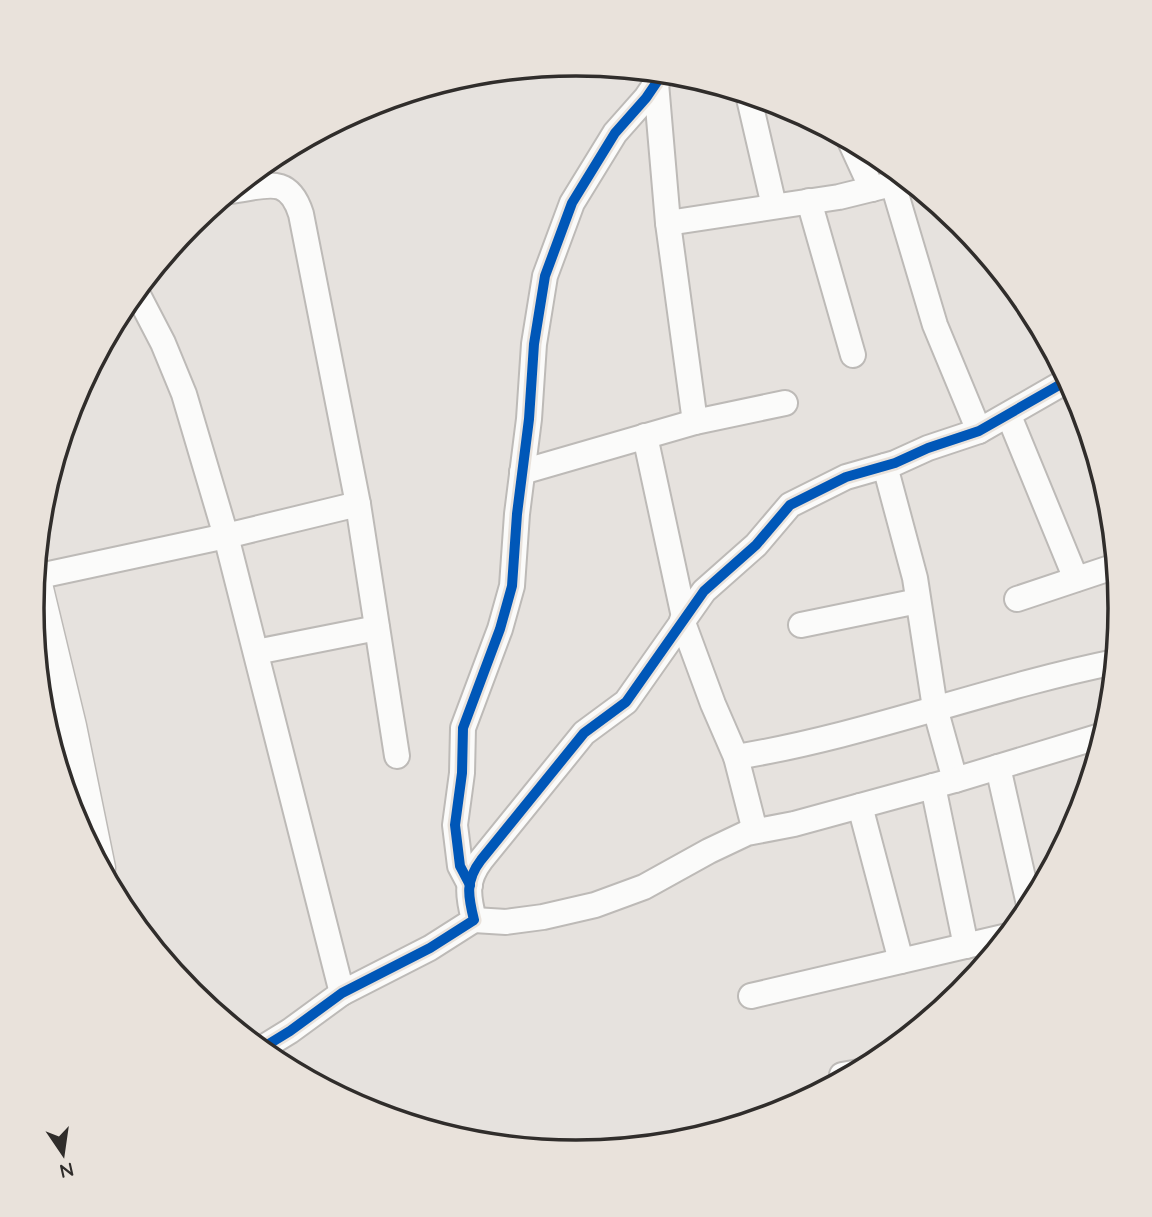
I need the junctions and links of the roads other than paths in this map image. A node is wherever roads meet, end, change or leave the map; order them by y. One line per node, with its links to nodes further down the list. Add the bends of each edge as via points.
1 (655, 82): 19 (street, via 615,133 572,203 545,276)
2 (659, 83): 9 (street)
3 (751, 105): 8 (street)
4 (878, 170): 5 (street)
5 (891, 184): 7 (street); 16 (street, via 935,325)
6 (249, 189): 20 (street, via 284,187 296,200)
7 (809, 201): 8 (street); 11 (street)
8 (774, 206): 9 (street)
9 (668, 222): 15 (street)
10 (142, 301): 21 (street, via 184,394)
11 (853, 355)
12 (1059, 386): 14 (street)
13 (785, 403): 15 (street)
14 (1009, 416): 16 (street); 24 (street)
15 (695, 422): 17 (street)
16 (979, 431): 18 (street)
17 (645, 436): 19 (street); 27 (street)
18 (885, 466): 26 (street); 27 (street, via 846,477 790,505 756,545 704,591)
19 (522, 472): 43 (street, via 512,586 463,728 455,825 460,866)
20 (358, 504): 21 (street); 29 (street)
21 (226, 536): 23 (street); 31 (street)
22 (1107, 569): 24 (street)
23 (45, 575)
24 (1076, 579): 25 (street)
25 (1017, 599)
26 (918, 601): 28 (street); 33 (street)
27 (683, 619): 37 (street); 43 (street, via 626,702 584,733 471,873)
28 (801, 625)
29 (377, 628): 31 (street); 36 (street)
30 (45, 640): 34 (street)
31 (256, 652): 49 (street)
32 (1105, 664): 33 (street)
33 (935, 708): 37 (street, via 784,750); 39 (street)
34 (59, 729): 40 (street)
35 (1092, 739): 38 (street)
36 (397, 756)
37 (736, 757): 42 (street)
38 (998, 767): 39 (street); 44 (street)
39 (944, 783): 41 (street); 47 (street)
40 (82, 806)
41 (860, 806): 42 (street); 48 (street)
42 (755, 831): 45 (street, via 644,887 595,905 542,918)
43 (470, 885): 45 (street)
44 (1026, 892)
45 (474, 920): 49 (street)
46 (992, 940): 47 (street)
47 (966, 946): 48 (street)
48 (901, 961): 50 (street)
49 (342, 993): 51 (street)
50 (751, 996)
51 (270, 1044)

